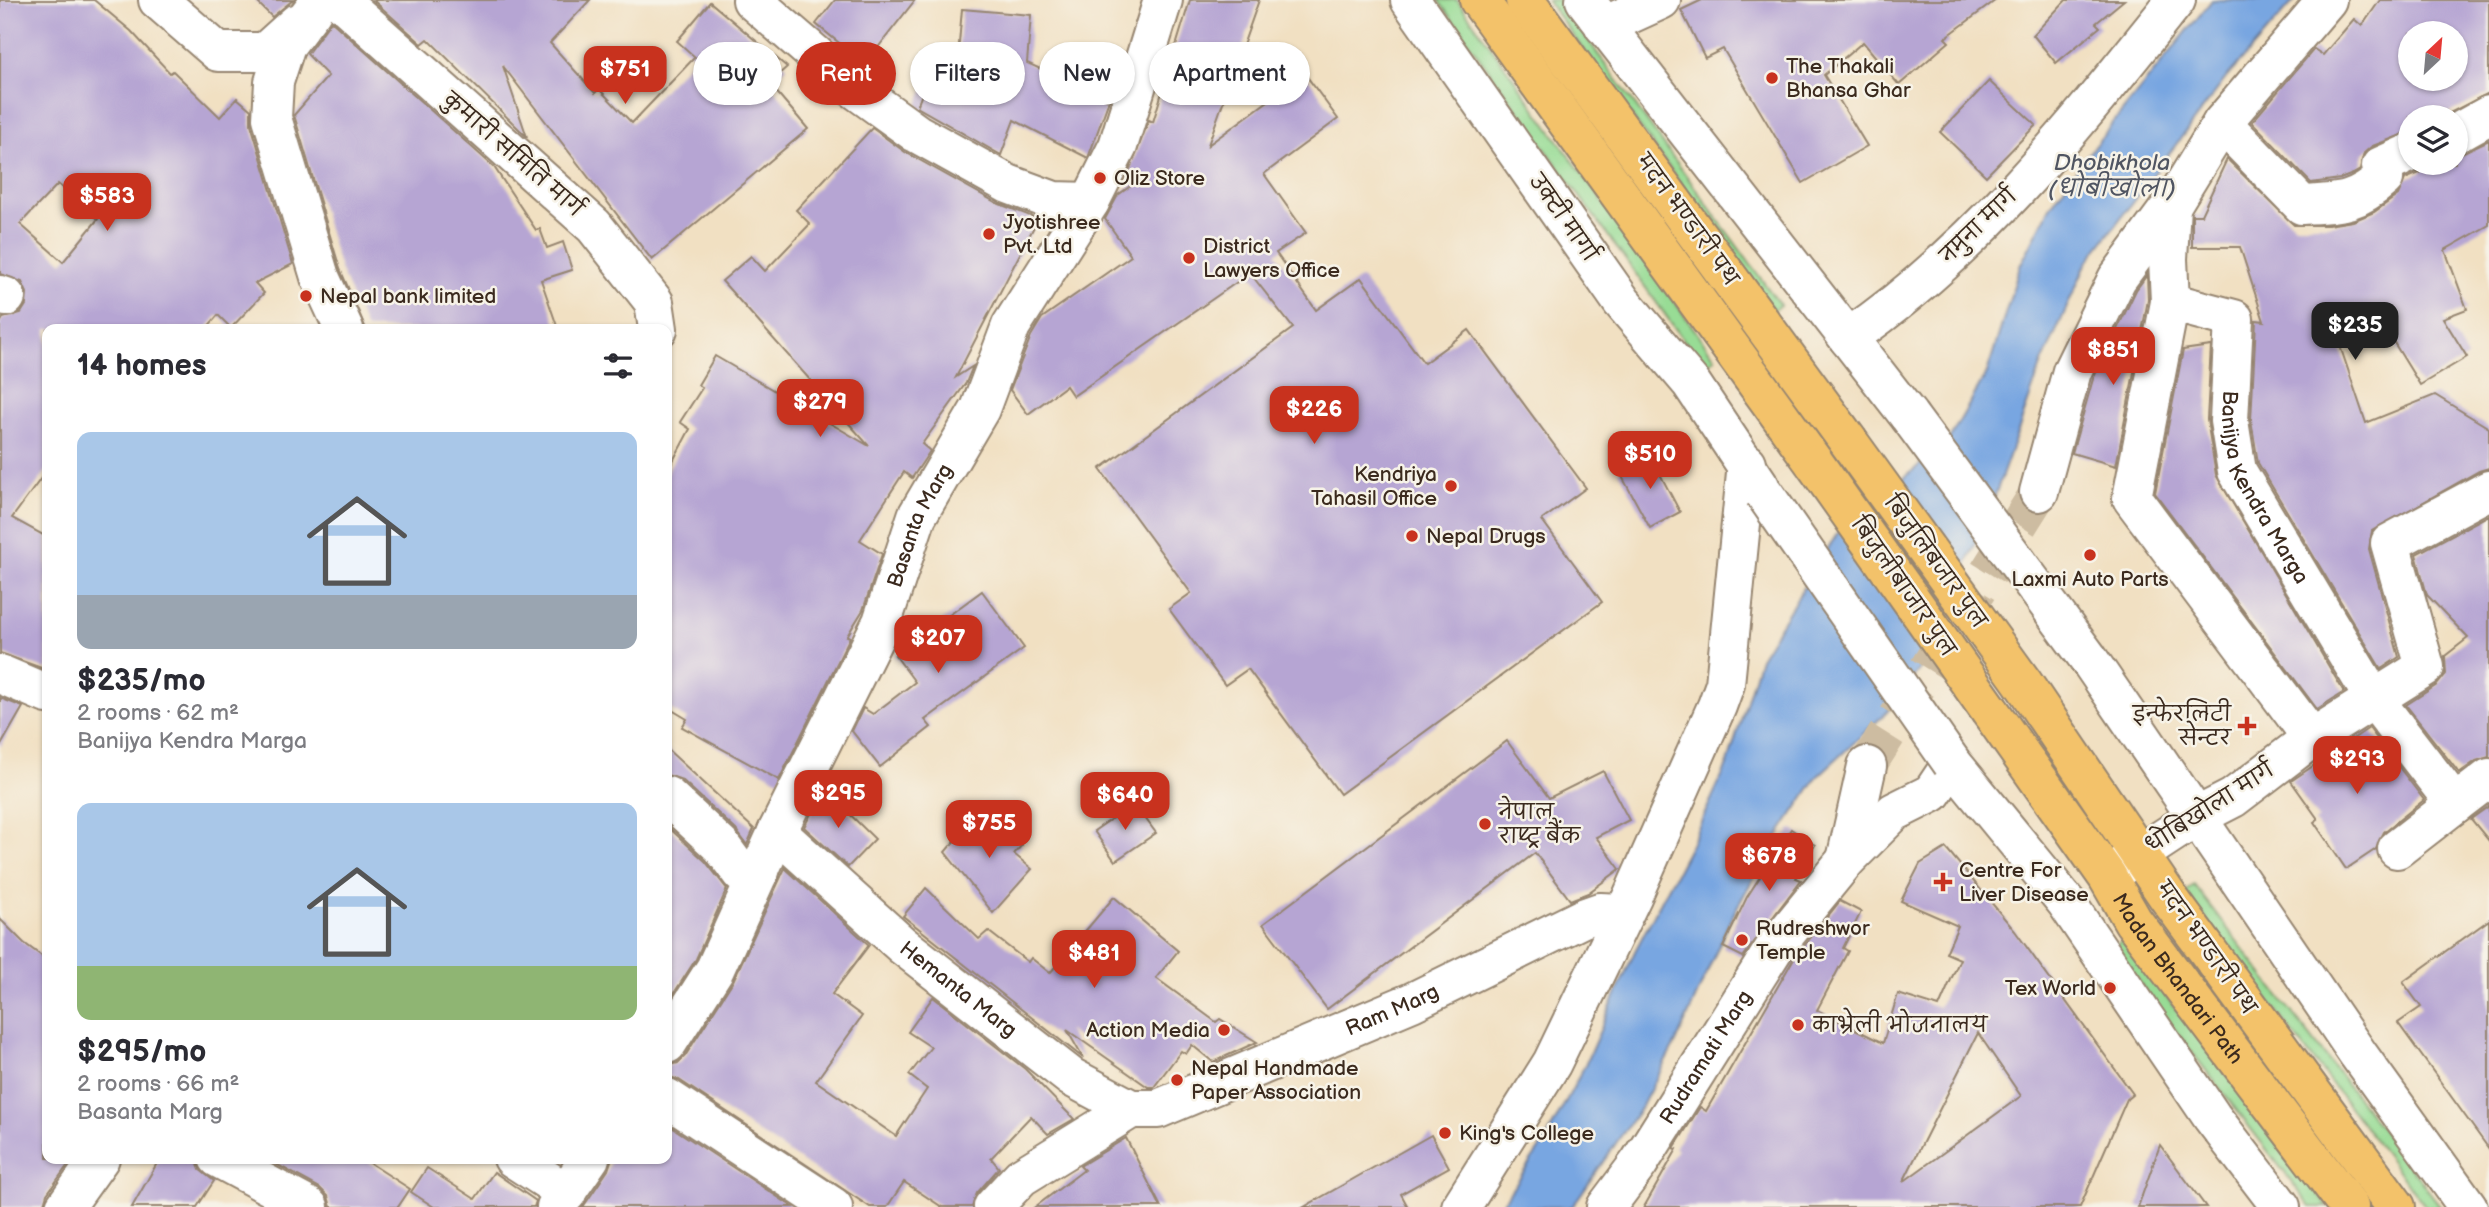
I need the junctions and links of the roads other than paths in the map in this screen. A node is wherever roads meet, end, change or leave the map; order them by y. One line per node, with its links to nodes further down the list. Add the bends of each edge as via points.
1 (158, 0): 9 (street, via 218,52 265,52)
2 (1163, 0): 16 (street, Basanta Marg, via 1118,146)
3 (1410, 0): 24 (street, उक्टी मार्गा, via 1622,302 1691,383)
4 (1479, 0): 23 (highway, मदन भण्डारी पथ)
5 (1525, 0): 22 (highway, मदन भण्डारी पथ)
6 (1661, 0): 11 (street)
7 (2176, 0): 21 (street, नमुना मार्ग, via 2041,166 1954,252 1881,316)
8 (2327, 0): 13 (street)
9 (327, 4): 19 (street, via 286,45 274,82 271,118 320,277); 20 (street, कुमारी समिति मार्ग, via 594,226 654,302)
10 (774, 6): 16 (street, via 855,89 916,133 1008,184 1054,201)
11 (1595, 13): 21 (street)
12 (2489, 115): 14 (street)
13 (2222, 124): 15 (street, via 2302,205 2343,203 2364,195 2384,178 2381,166); 17 (street)
14 (2468, 127)
15 (2398, 158)
16 (1090, 202): 39 (street, Basanta Marg, via 1011,326 980,409 916,516 882,622)
17 (2171, 206): 18 (street); 26 (street, via 2116,279 2072,371)
18 (2171, 302): 30 (street, Banijya Kendra Marga, via 2235,319 2228,421 2237,471); 32 (street, via 2132,498)
19 (342, 324)
20 (657, 324)
21 (1848, 338): 38 (street, bridge, via 2088,657)
22 (1848, 441): 28 (highway, बिजुलिबजार पुल, bridge)
23 (1815, 464): 31 (highway, बिजुलीबाजार पुल, bridge)
24 (1755, 478): 33 (street, उक्टी मार्गा, bridge); 46 (street, via 1724,684)
25 (2489, 489): 30 (street, धोबिखोला मार्ग, via 2390,543 2424,667)
26 (2039, 492)
27 (0, 674): 29 (street)
28 (2023, 683): 41 (highway, मदन भण्डारी पथ)
29 (42, 692)
30 (2374, 699): 32 (street, धोबिखोला मार्ग); 37 (street)
31 (1990, 710): 44 (highway, Madan Bhandari Path)
32 (2312, 738): 38 (street, धोबिखोला मार्ग, via 2233,798)
33 (1952, 763): 42 (street, Rudramati Marg, via 1932,793 1894,812); 45 (street, उक्टी मार्गा)
34 (1867, 766): 42 (street)
35 (2489, 778): 37 (street)
36 (672, 801): 43 (street, via 721,846 741,873)
37 (2455, 804): 40 (street)
38 (2198, 816): 41 (street, धोबिखोला मार्ग); 64 (street)
39 (777, 832): 43 (street, Basanta Marg); 49 (street, Hemanta Marg, via 980,1008 1072,1077)
40 (2397, 849)
41 (2140, 853): 44 (street, धोबिखोला मार्ग); 63 (highway, मदन भण्डारी पथ)
42 (1846, 860): 60 (street, Rudramati Marg, via 1775,947 1639,1163)
43 (761, 871): 47 (street, Basanta Marg, via 715,969)
44 (2108, 876): 45 (street, धोबिखोला मार्ग); 62 (highway, Madan Bhandari Path, via 2133,921)
45 (2066, 902): 61 (street, उक्टी मार्गा, via 2212,1117)
46 (1624, 913): 49 (street, Ram Marg, via 1600,912 1583,918 1412,1002); 59 (street, via 1552,1063)
47 (672, 1036)
48 (672, 1101): 57 (street)
49 (1145, 1109): 58 (street, Ram Marg, via 1021,1177)
50 (96, 1164): 55 (street)
51 (229, 1164): 56 (street)
52 (520, 1164): 54 (street)
53 (586, 1164): 54 (street)
54 (561, 1200)
55 (65, 1207)
56 (309, 1207)
57 (832, 1207)
58 (993, 1207)
59 (1461, 1207)
60 (1606, 1207)
61 (2281, 1207)
62 (2349, 1207)
63 (2396, 1207)
64 (2468, 1207)

